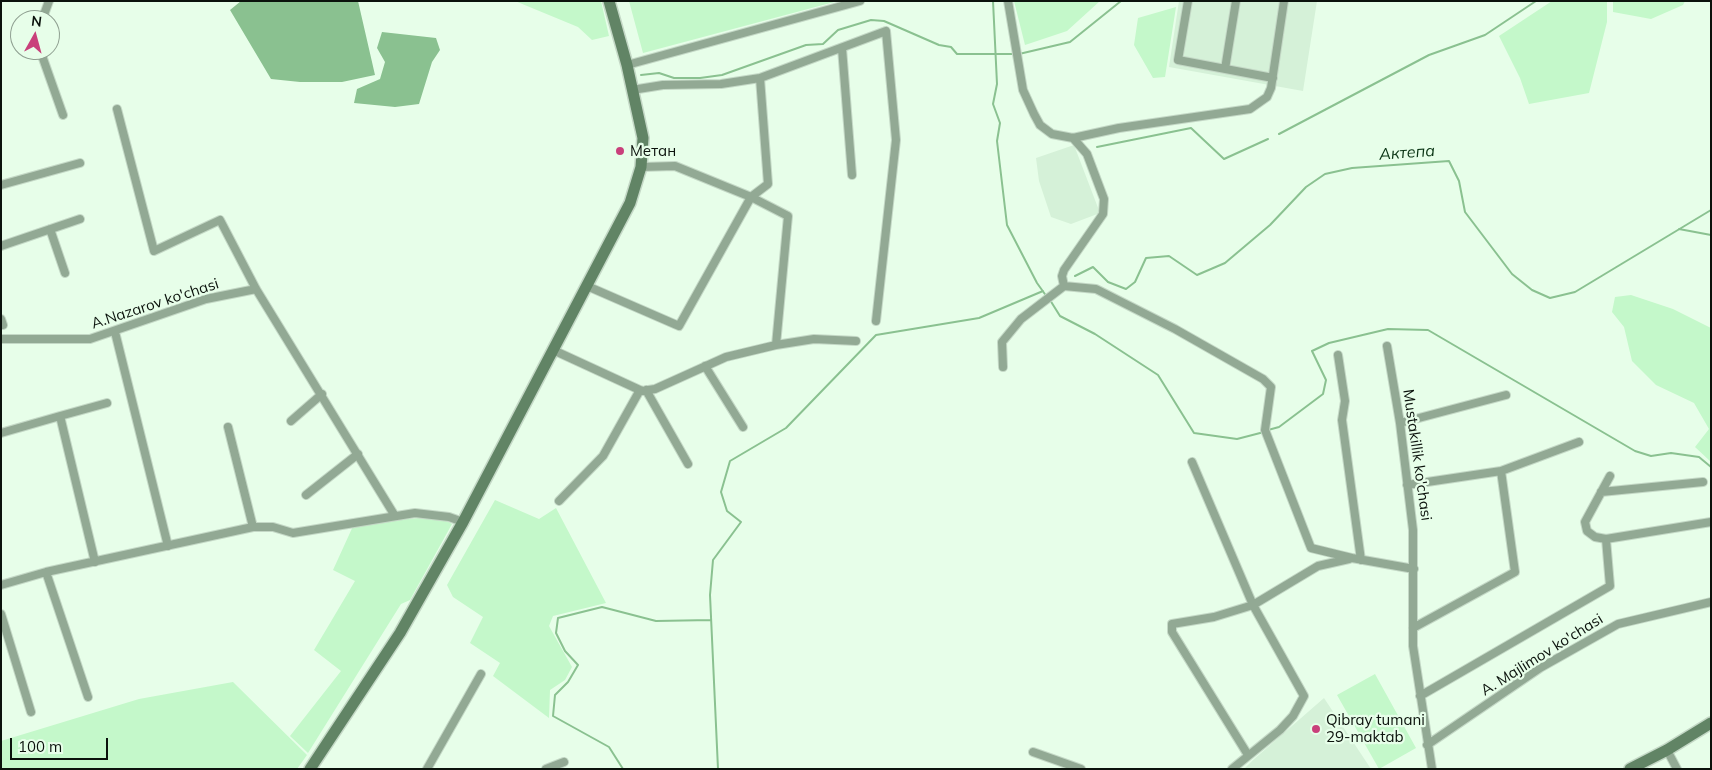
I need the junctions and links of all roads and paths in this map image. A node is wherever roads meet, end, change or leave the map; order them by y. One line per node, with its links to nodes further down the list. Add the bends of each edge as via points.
1 (609, 1): 9 (main road)
2 (860, 1): 9 (street)
3 (1008, 1): 16 (street, via 1024,90 1034,114 1040,125 1052,134)
4 (1188, 1): 10 (street, via 1178,60)
5 (1236, 1): 10 (street)
6 (1284, 1): 12 (street)
7 (842, 48): 11 (street); 19 (street); 29 (street, via 886,31 896,140)
8 (44, 60): 15 (street)
9 (627, 65): 13 (main road)
10 (1225, 69): 12 (street)
11 (760, 78): 13 (street); 21 (street, via 768,184)
12 (1273, 78): 16 (street, via 1267,97 1250,108)
13 (632, 90): 18 (main road, via 643,138)
14 (117, 109): 28 (street, via 154,251 220,220)
15 (63, 115)
16 (1073, 138): 27 (street, via 1087,154 1104,199 1103,214 1064,270)
17 (80, 163): 20 (street)
18 (641, 167): 21 (street, via 675,166); 26 (main road, via 630,203)
19 (852, 175)
20 (1, 185)
21 (751, 197): 26 (street, via 679,326); 33 (street, via 788,216)
22 (80, 219): 23 (street)
23 (50, 229): 24 (street); 25 (street)
24 (1, 246)
25 (65, 273)
26 (587, 286): 35 (main road)
27 (1064, 286): 38 (street, via 1021,318 1002,342); 66 (street, via 1096,289 1263,379 1271,387 1265,430 1311,548)
28 (256, 289): 30 (street, A.Nazarov ko'chasi, via 206,299); 40 (street)
29 (876, 321)
30 (115, 332): 31 (street, A.Nazarov ko'chasi, via 90,340); 65 (street)
31 (1, 339)
32 (856, 341): 33 (street, via 814,339)
33 (776, 344): 37 (street)
34 (1387, 346): 45 (street, Mustakillik ko'chasi)
35 (553, 350): 39 (street); 61 (main road)
36 (1338, 355): 67 (street, via 1345,401 1342,420)
37 (705, 366): 39 (street, via 655,389); 47 (street)
38 (1003, 367)
39 (643, 390): 52 (street); 59 (street, via 603,456)
40 (322, 394): 44 (street); 50 (street)
41 (1506, 395): 45 (street)
42 (106, 403): 43 (street)
43 (60, 416): 48 (street); 68 (street)
44 (291, 421)
45 (1400, 423): 56 (street, Mustakillik ko'chasi)
46 (228, 427): 63 (street)
47 (744, 427)
48 (1, 433)
49 (1579, 442): 53 (street)
50 (358, 454): 58 (street); 60 (street)
51 (1192, 462): 73 (street)
52 (688, 464)
53 (1501, 471): 56 (street); 75 (street, via 1516,572)
54 (1610, 476): 57 (street)
55 (1703, 482): 57 (street)
56 (1407, 485): 69 (street, Mustakillik ko'chasi)
57 (1601, 492): 64 (street, via 1585,522 1587,531)
58 (306, 495)
59 (559, 501)
60 (395, 516): 61 (street, via 416,513); 63 (street, via 293,533 273,527)
61 (463, 522): 87 (main road, via 400,633)
62 (1711, 522): 64 (street)
63 (253, 527): 65 (street)
64 (1606, 539): 77 (street, A. Majlimov ko'chasi, via 1610,586)
65 (168, 546): 68 (street)
66 (1352, 558): 67 (street); 73 (street, via 1318,566)
67 (1361, 560): 69 (street)
68 (94, 562): 70 (street)
69 (1414, 569): 75 (street, Mustakillik ko'chasi)
70 (46, 572): 71 (street); 78 (street)
71 (1, 585)
72 (1711, 602): 81 (street, A. Majlimov ko'chasi, via 1618,624 1540,668)
73 (1253, 605): 84 (street, via 1304,696 1293,716 1280,730); 84 (street, via 1214,617 1172,624 1172,632)
74 (1, 614): 79 (street)
75 (1413, 628): 77 (street, Mustakillik ko'chasi)
76 (481, 674): 88 (street)
77 (1420, 696): 81 (street)
78 (88, 697)
79 (32, 712)
80 (1711, 723): 82 (main road)
81 (1427, 745): 92 (street)
82 (1667, 750): 93 (main road); 94 (street)
83 (1032, 752): 86 (street)
84 (1248, 755): 91 (street)
85 (564, 762): 89 (street)
86 (1058, 765): 90 (street)
87 (310, 769)
88 (427, 769)
89 (546, 769)
90 (1081, 769)
91 (1232, 769)
92 (1432, 769)
93 (1630, 769)
94 (1678, 769)

